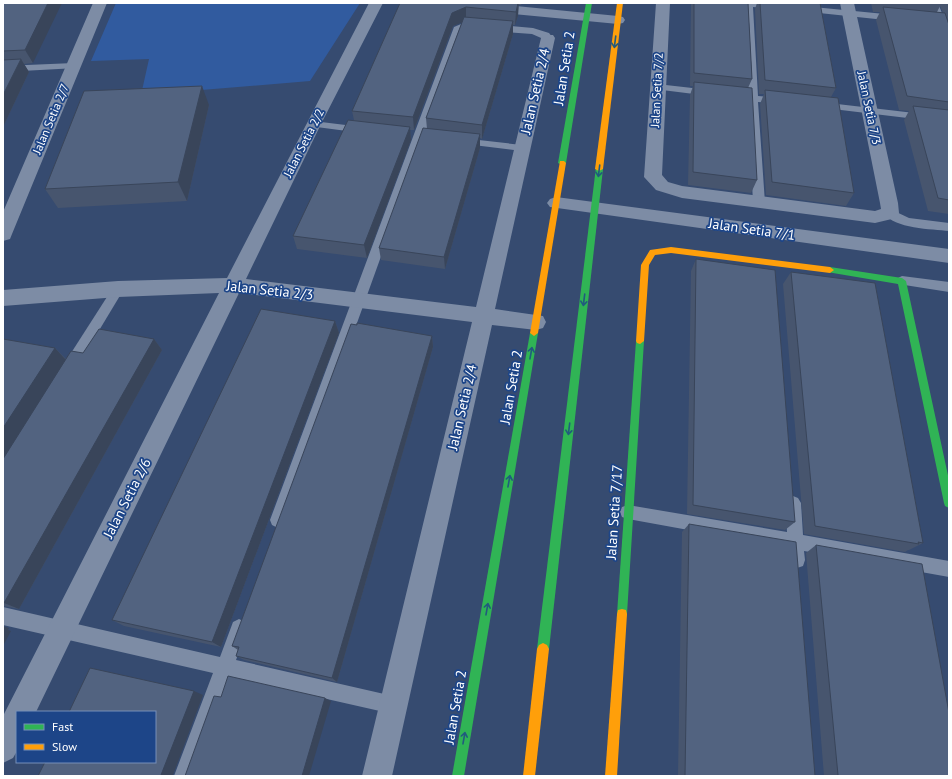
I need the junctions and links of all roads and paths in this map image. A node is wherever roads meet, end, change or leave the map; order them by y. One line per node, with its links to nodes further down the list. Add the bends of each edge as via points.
1 (100, 3): 18 (street, Jalan Setia 2/7)
2 (376, 3): 26 (street, Jalan Setia 2/2)
3 (440, 3): 12 (street)
4 (589, 3): 12 (street, Jalan Setia 2)
5 (620, 3): 14 (street)
6 (663, 3): 20 (street, Jalan Setia 7/2)
7 (746, 3): 9 (lane); 21 (lane)
8 (934, 3): 15 (lane)
9 (780, 7)
10 (795, 8): 11 (lane)
11 (848, 8): 13 (lane); 24 (street, Jalan Setia 7/3)
12 (587, 17): 14 (street); 32 (street, Jalan Setia 2)
13 (903, 19)
14 (618, 20): 34 (street, one-way to 34)
15 (941, 23): 17 (lane)
16 (548, 38): 28 (lane, via 533,31 471,25 459,27); 31 (street, Jalan Setia 2/4)
17 (949, 43)
18 (74, 66): 19 (lane); 37 (street, Jalan Setia 2/7)
19 (3, 69)
20 (657, 87): 21 (lane); 33 (street, Jalan Setia 7/2, via 653,177 662,186 682,192)
21 (754, 98): 22 (lane); 33 (lane)
22 (792, 102)
23 (808, 104): 24 (lane)
24 (870, 111): 25 (lane); 35 (street, Jalan Setia 7/3)
25 (949, 120)
26 (313, 124): 27 (lane); 42 (street, Jalan Setia 2/2)
27 (373, 131)
28 (414, 136): 29 (lane); 46 (lane)
29 (433, 138)
30 (448, 140): 31 (lane)
31 (522, 148): 47 (street, Jalan Setia 2/4)
32 (556, 203): 34 (street, Jalan Setia 7/1); 48 (street, Jalan Setia 2)
33 (759, 203): 35 (street, via 875,217)
34 (594, 208): 38 (street, Jalan Setia 7/1); 68 (street, one-way to 68)
35 (890, 213): 36 (lane, via 907,222)
36 (949, 227)
37 (3, 234)
38 (949, 256)
39 (774, 262): 40 (lane); 41 (street); 52 (street, Jalan Setia 7/17, via 671,250 653,252 645,265)
40 (776, 278)
41 (902, 281): 43 (lane); 51 (street)
42 (234, 285): 44 (street, Jalan Setia 2/3); 46 (street, Jalan Setia 2/3); 59 (street, Jalan Setia 2/6)
43 (949, 287)
44 (118, 289): 45 (street, Jalan Setia 2/3); 49 (lane)
45 (3, 298)
46 (359, 301): 47 (street, Jalan Setia 2/3); 53 (lane)
47 (483, 317): 48 (street, Jalan Setia 2/3); 61 (street, Jalan Setia 2/4)
48 (536, 322): 67 (street, Jalan Setia 2, one-way to 48)
49 (60, 382)
50 (792, 487): 54 (lane)
51 (949, 503)
52 (628, 512): 54 (lane); 69 (street, Jalan Setia 7/17)
53 (274, 532)
54 (796, 542): 55 (lane); 56 (lane)
55 (949, 569)
56 (798, 573)
57 (244, 614): 60 (lane)
58 (3, 616): 59 (lane)
59 (62, 629): 60 (lane); 62 (street, Jalan Setia 2/6)
60 (225, 666): 61 (lane); 65 (lane)
61 (393, 705): 66 (street, Jalan Setia 2/4)
62 (21, 711)
63 (16, 721): 64 (street)
64 (3, 748)
65 (184, 776)
66 (377, 776)
67 (458, 776)
68 (529, 776)
69 (611, 776)

